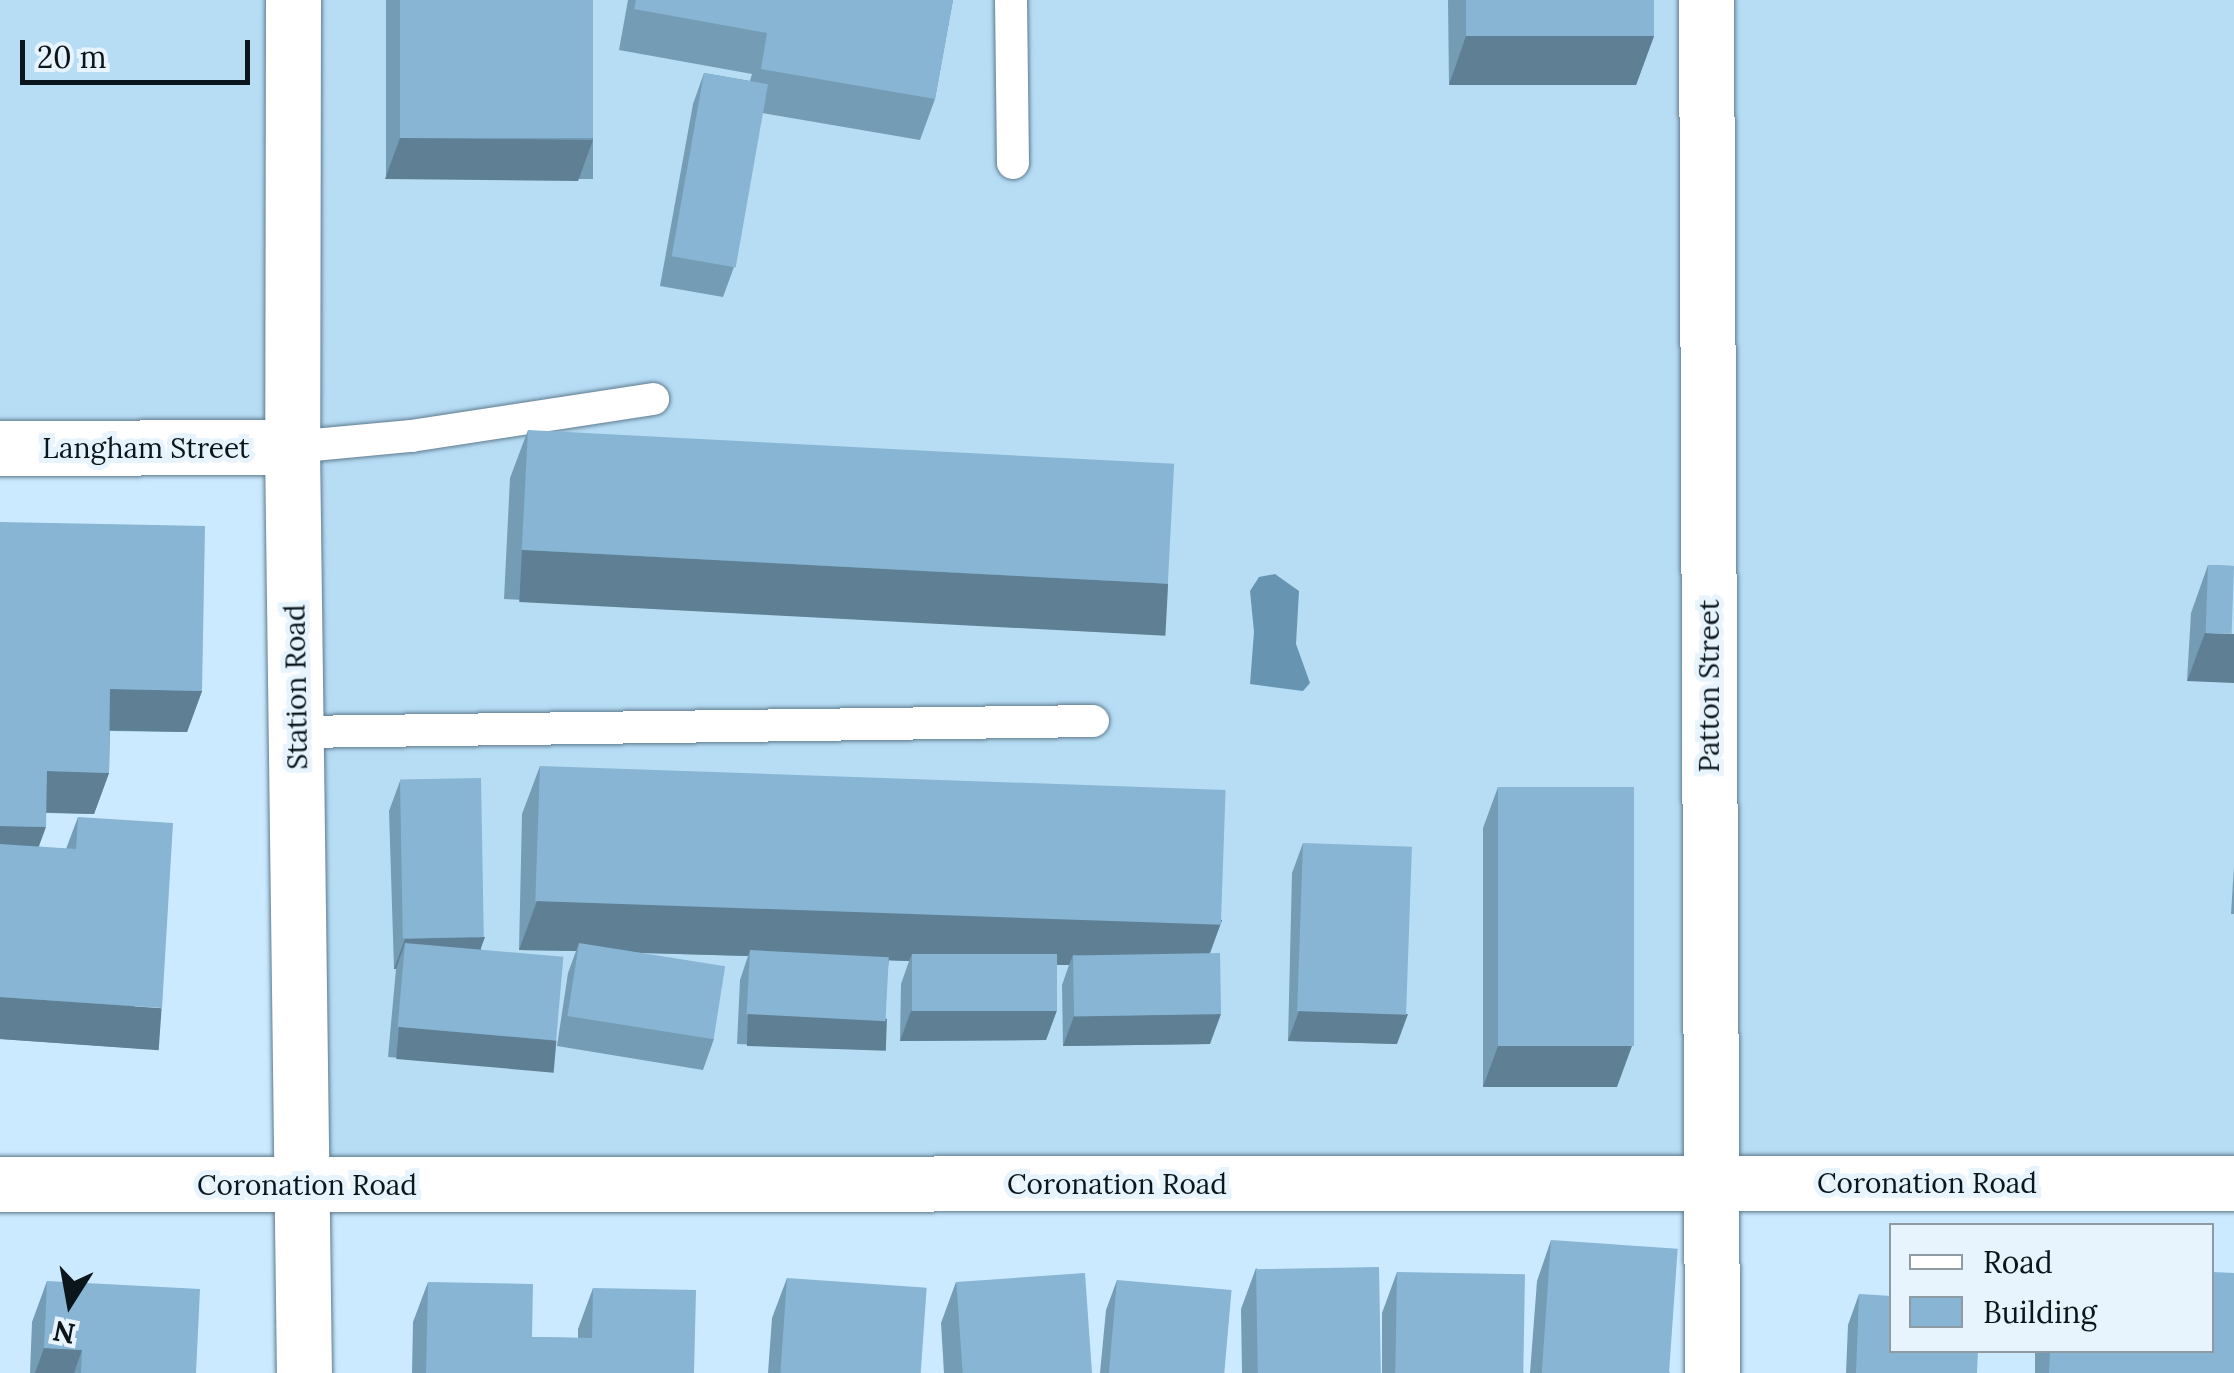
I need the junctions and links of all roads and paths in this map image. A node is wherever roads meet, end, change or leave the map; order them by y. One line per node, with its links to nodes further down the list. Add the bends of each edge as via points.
1 (294, 0): 7 (street, Station Road)
2 (1011, 0): 4 (lane)
3 (1706, 0): 11 (street, Patton Street)
4 (1013, 163)
5 (653, 398): 7 (lane)
6 (0, 448): 7 (street, Langham Street)
7 (292, 448): 9 (street, Station Road)
8 (1093, 721): 9 (lane)
9 (297, 732): 13 (street, Station Road)
10 (2234, 1182): 11 (street, Coronation Road)
11 (1712, 1183): 13 (street, Coronation Road); 15 (street, Patton Street)
12 (0, 1184): 13 (street, Coronation Road)
13 (304, 1185): 14 (street, Station Road)
14 (304, 1373)
15 (1712, 1373)

